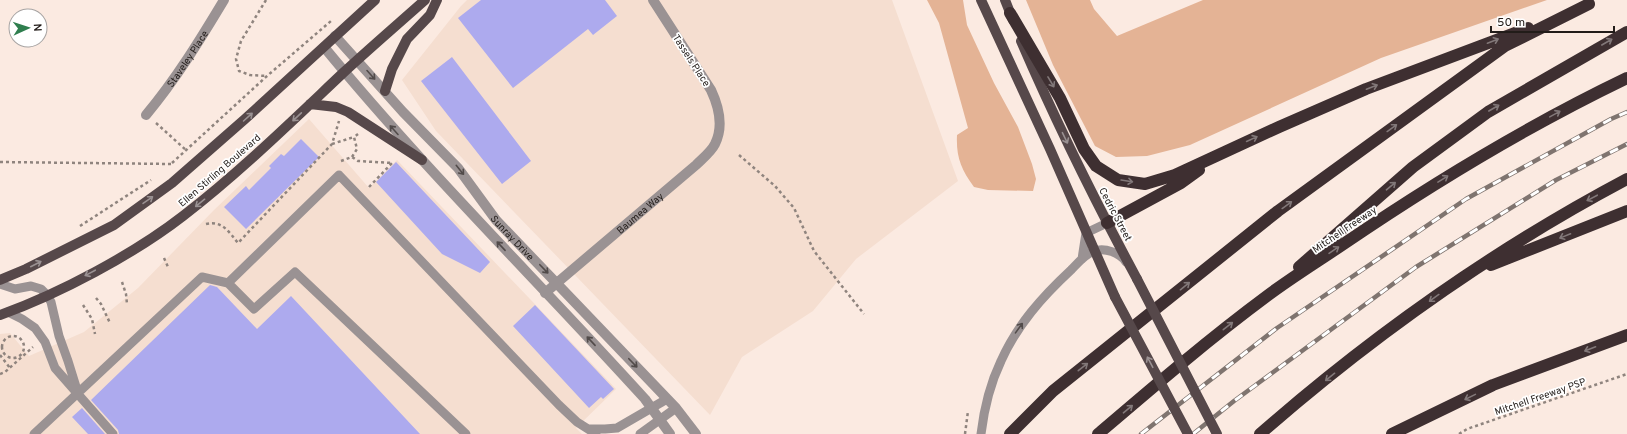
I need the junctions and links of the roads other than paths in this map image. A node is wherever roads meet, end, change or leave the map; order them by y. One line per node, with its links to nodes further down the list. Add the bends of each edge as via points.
1 (224, 0): 18 (street, Staveley Place, via 186,63)
2 (375, 0): 11 (main road, Ellen Stirling Boulevard)
3 (425, 0): 13 (main road, Ellen Stirling Boulevard)
4 (437, 0): 16 (main road, via 430,15 408,39 392,69)
5 (653, 0): 19 (street, Tassels Place, via 711,90 718,105)
6 (981, 0): 25 (main road)
7 (1005, 0): 9 (main road, Cedric Street)
8 (1595, 2): 20 (highway, one-way to 8, via 1366,89); 53 (highway, one-way to 8, via 1053,391 1278,212 1505,46)
9 (1010, 13): 20 (highway, one-way to 20, via 1060,98 1084,149 1096,166 1118,180 1145,184 1175,175); 24 (main road, Cedric Street, one-way to 24, via 1048,105)
10 (1627, 32): 36 (highway, one-way to 10, via 1413,167 1488,112)
11 (335, 36): 12 (main road, Ellen Stirling Boulevard); 13 (street, Sunray Drive)
12 (324, 47): 14 (street, Sunray Drive); 30 (main road, Ellen Stirling Boulevard, one-way to 12, via 114,225 172,183)
13 (357, 60): 14 (main road, Ellen Stirling Boulevard); 16 (street, Sunray Drive, one-way to 16)
14 (344, 72): 17 (main road, Ellen Stirling Boulevard); 21 (street, Sunray Drive, one-way to 14)
15 (1627, 78): 36 (highway, Mitchell Freeway, one-way to 15, via 1395,209 1489,150 1570,105)
16 (385, 91): 31 (street, Sunray Drive, one-way to 31, via 402,112 458,168 496,220)
17 (310, 104): 21 (main road, via 336,106 348,112); 35 (main road, Ellen Stirling Boulevard, one-way to 35, via 247,163 182,217 109,264)
18 (146, 115)
19 (720, 124): 31 (street, Baumea Way, via 715,145 696,166)
20 (1217, 156): 24 (highway, via 1182,183)
21 (422, 160): 34 (street, Sunray Drive, one-way to 21)
22 (1627, 180): 28 (highway, one-way to 28, via 1526,236)
23 (1627, 211): 28 (highway, one-way to 28)
24 (1107, 223): 25 (lane); 29 (main road, Cedric Street)
25 (1086, 233): 26 (main road); 27 (lane)
26 (1094, 251): 27 (lane); 29 (lane, via 1107,250 1123,257); 55 (main road, one-way to 26, bridge, via 1115,297)
27 (1082, 259): 52 (lane, one-way to 27, via 1000,362 1016,332 1040,299)
28 (1466, 276): 57 (highway, one-way to 57, via 1370,345)
29 (1136, 279): 56 (main road, Cedric Street, bridge)
30 (0, 280)
31 (557, 283): 34 (street, Baumea Way); 40 (street, Sunray Drive, one-way to 40)
32 (0, 284): 35 (lane, via 15,289 31,286 41,289)
33 (228, 284): 39 (lane, via 202,277); 44 (lane, via 339,175 559,405); 47 (lane, via 254,309 295,272)
34 (545, 293): 41 (street, Sunray Drive, one-way to 34)
35 (47, 295): 37 (main road, Ellen Stirling Boulevard); 39 (lane)
36 (1267, 296): 54 (highway, Mitchell Freeway, one-way to 36)
37 (4, 313): 39 (lane, via 22,319 35,328 45,342 55,368)
38 (1627, 335): 58 (highway, one-way to 58, via 1493,385)
39 (78, 393): 45 (lane); 46 (lane)
40 (667, 399): 41 (lane); 42 (street, Sunray Drive)
41 (652, 408): 43 (street, Sunray Drive); 44 (lane, via 617,428)
42 (676, 408): 43 (lane); 51 (street, Sunray Drive)
43 (660, 420): 49 (lane); 50 (street, Sunray Drive)
44 (587, 428): 48 (lane)
45 (34, 434)
46 (113, 434)
47 (466, 434)
48 (596, 434)
49 (640, 434)
50 (670, 434)
51 (696, 434)
52 (981, 434)
53 (1010, 434)
54 (1098, 434)
55 (1188, 434)
56 (1217, 434)
57 (1260, 434)
58 (1392, 434)

